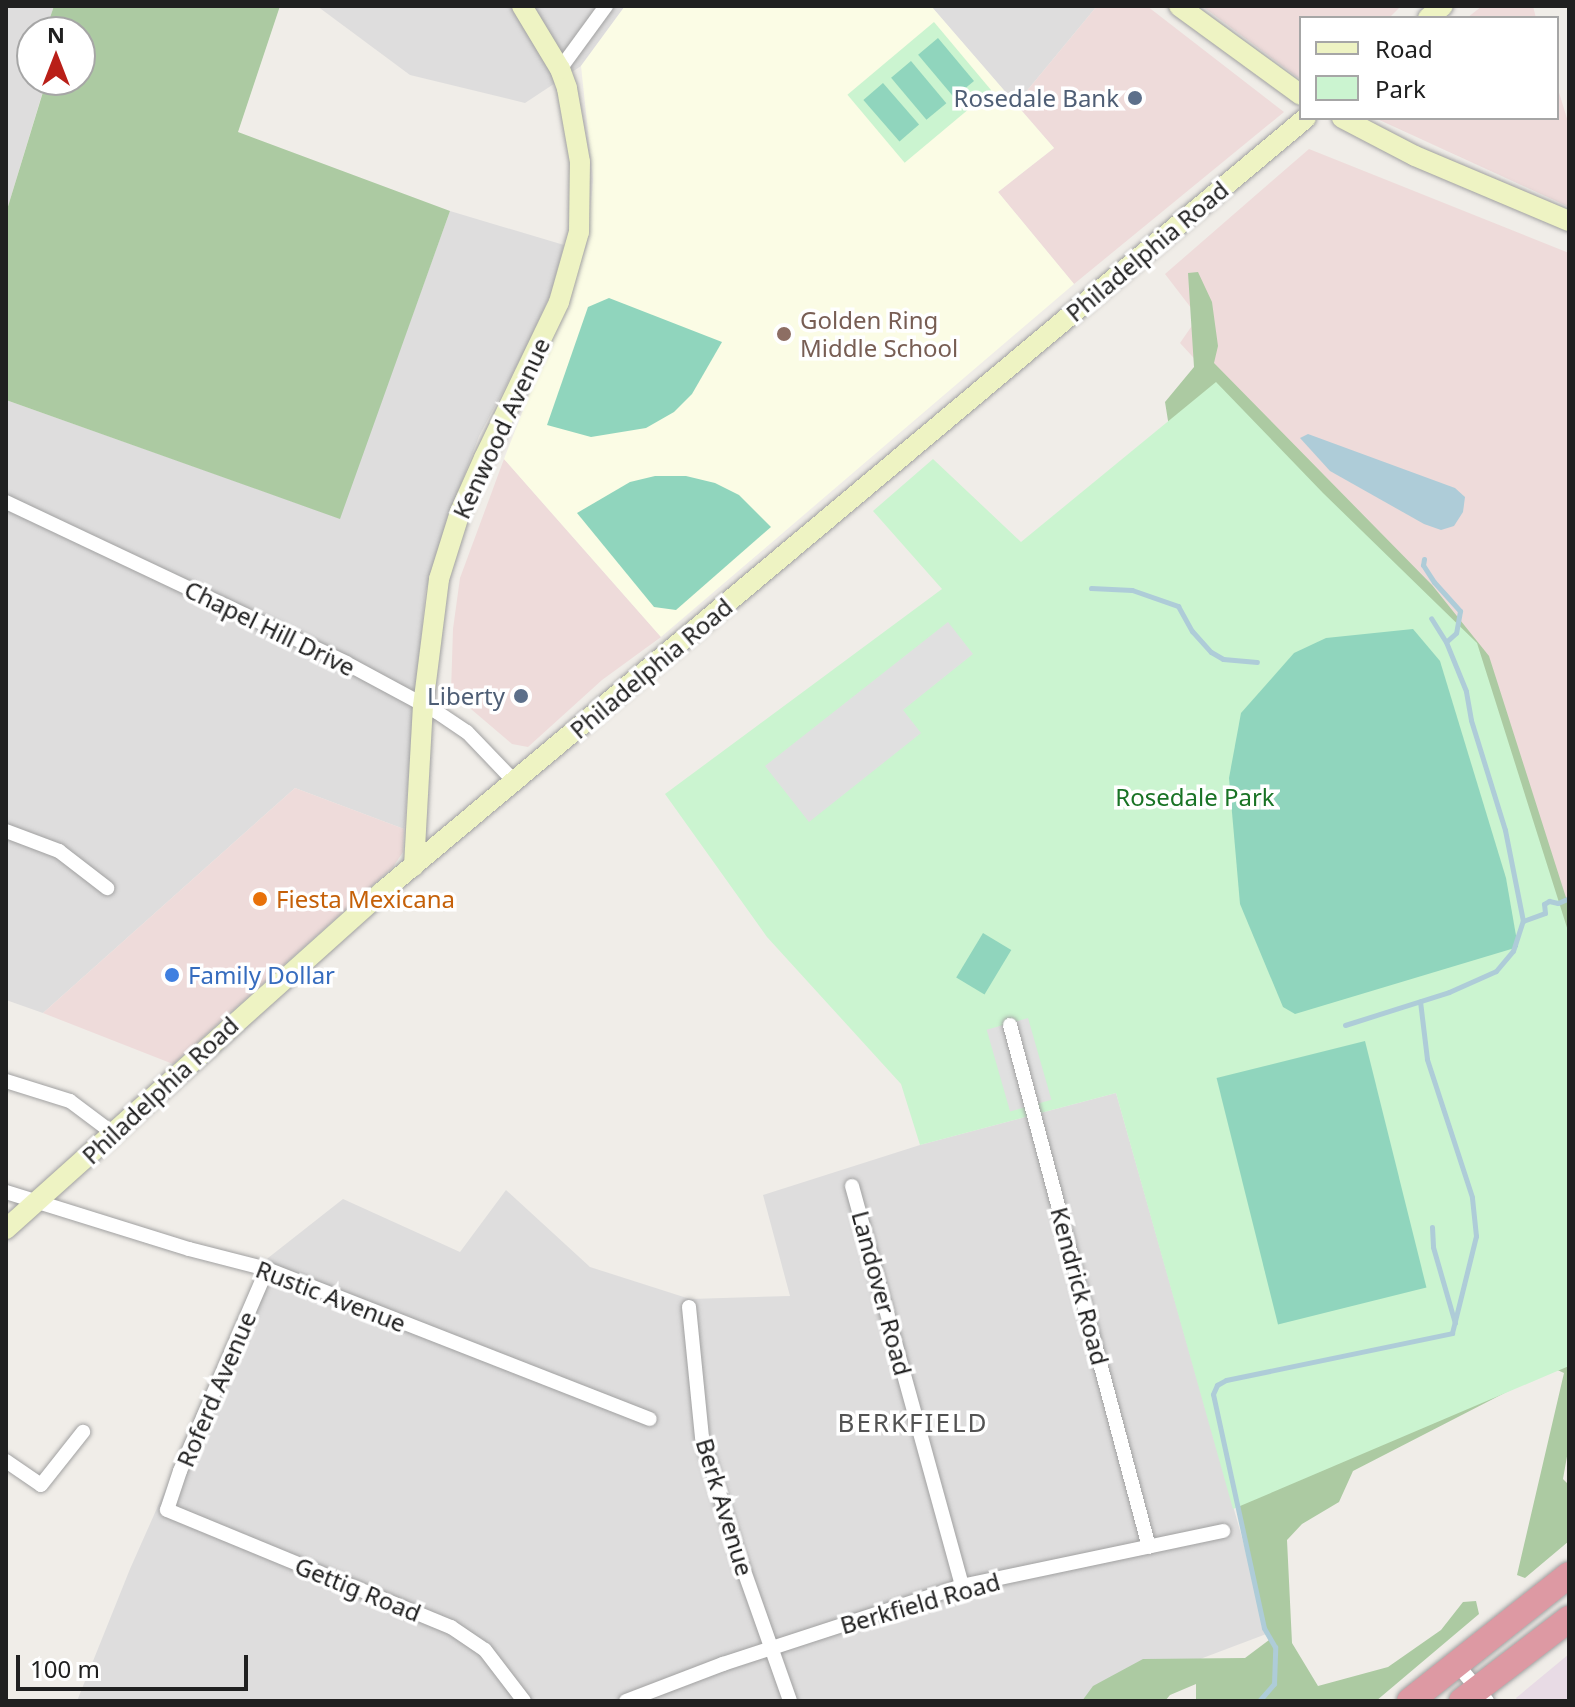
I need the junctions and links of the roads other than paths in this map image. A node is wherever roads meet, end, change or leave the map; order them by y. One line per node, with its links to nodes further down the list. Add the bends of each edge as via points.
1 (522, 6): 4 (main road, Kenwood Avenue)
2 (606, 6): 4 (street)
3 (1179, 6): 5 (main road)
4 (560, 69): 10 (main road, Kenwood Avenue, via 580,162 576,247 559,302 484,458 446,554)
5 (1299, 94)
6 (1304, 120): 11 (main road, Philadelphia Road)
7 (1346, 120): 8 (main road, via 1415,156)
8 (1569, 221)
9 (6, 502): 10 (street, Chapel Hill Drive, via 346,663)
10 (423, 706): 11 (street, Chapel Hill Drive, via 467,732); 13 (main road, Kenwood Avenue)
11 (515, 782): 13 (main road, Philadelphia Road)
12 (6, 831): 14 (street, via 59,851)
13 (414, 866): 17 (main road, Philadelphia Road)
14 (107, 888)
15 (1010, 1025): 29 (street, Kendrick Road)
16 (6, 1081): 17 (street, via 70,1101)
17 (114, 1134): 20 (main road, Philadelphia Road)
18 (852, 1186): 31 (street, Landover Road)
19 (6, 1192): 20 (street, Rustic Avenue)
20 (38, 1201): 21 (main road, Philadelphia Road); 22 (street, Rustic Avenue)
21 (6, 1229)
22 (267, 1269): 24 (street, Rustic Avenue); 27 (street, Roferd Avenue)
23 (689, 1307): 33 (street, Berk Avenue, via 702,1437)
24 (650, 1419)
25 (83, 1432): 26 (street, via 41,1485)
26 (6, 1461)
27 (167, 1510): 36 (street, Gettig Road, via 451,1627 485,1650)
28 (1223, 1531): 29 (street, Berkfield Road)
29 (1149, 1547): 31 (street, Berkfield Road)
30 (1569, 1575): 34 (highway)
31 (962, 1586): 33 (street, Berkfield Road)
32 (1569, 1619): 35 (highway)
33 (771, 1648): 37 (street, Berkfield Road); 38 (street, Berk Avenue)
34 (1457, 1664): 35 (street); 39 (highway)
35 (1475, 1697)
36 (524, 1701)
37 (626, 1701)
38 (790, 1701)
39 (1410, 1701)

